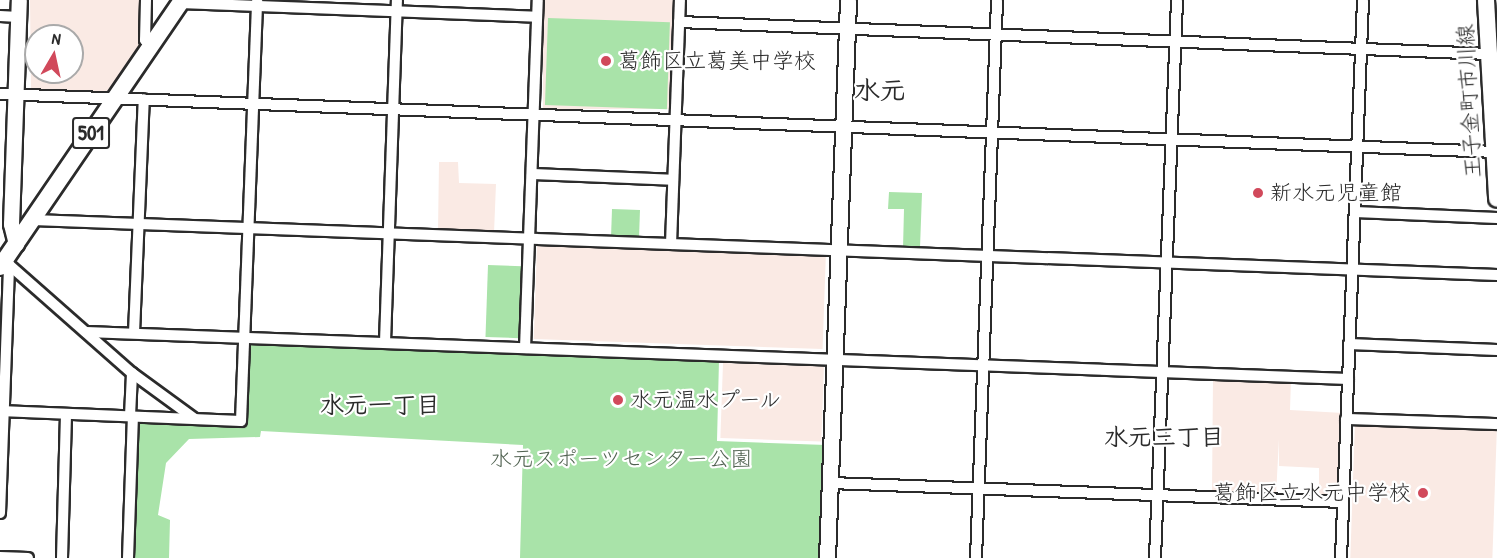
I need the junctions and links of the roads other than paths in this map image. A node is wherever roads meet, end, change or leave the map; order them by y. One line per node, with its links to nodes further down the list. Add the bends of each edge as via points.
1 (19, 0): 15 (street)
2 (146, 0): 21 (street, via 145,40)
3 (397, 0): 13 (street)
4 (538, 0): 16 (street)
5 (680, 0): 17 (street)
6 (848, 0): 18 (street)
7 (997, 0): 19 (street)
8 (1177, 0): 20 (street)
9 (1363, 0): 22 (street)
10 (1486, 0): 23 (main road, 王子金町市川線)
11 (181, 2): 12 (street); 21 (main road, 501)
12 (257, 3): 13 (street); 29 (street)
13 (397, 12): 16 (street); 30 (street)
14 (0, 16): 15 (street)
15 (19, 17): 26 (street)
16 (537, 17): 31 (street)
17 (679, 22): 18 (street); 32 (street)
18 (847, 29): 19 (street); 33 (street)
19 (996, 34): 20 (street); 34 (street)
20 (1175, 42): 22 (street); 35 (street)
21 (151, 47): 27 (main road, 501)
22 (1361, 49): 23 (street); 36 (street)
23 (1489, 54): 24 (main road, 王子金町市川線)
24 (1494, 76): 37 (main road, 王子金町市川線)
25 (0, 94): 26 (street)
26 (16, 95): 27 (street); 39 (street)
27 (114, 98): 28 (street); 44 (main road, 501)
28 (144, 99): 29 (street); 45 (street)
29 (253, 103): 30 (street); 46 (street)
30 (393, 109): 31 (street); 47 (street)
31 (534, 115): 32 (street); 38 (street)
32 (676, 120): 33 (street); 40 (street)
33 (843, 126): 34 (street); 51 (street)
34 (993, 132): 35 (street); 52 (street)
35 (1171, 138): 36 (street); 53 (street)
36 (1357, 146): 37 (street); 42 (street)
37 (1496, 152): 41 (main road, 王子金町市川線)
38 (532, 174): 40 (street); 48 (street)
39 (6, 180): 49 (street)
40 (673, 180): 50 (street)
41 (1497, 199)
42 (1355, 212): 43 (street); 55 (street)
43 (1497, 218)
44 (33, 220): 45 (street); 49 (main road, 501)
45 (139, 225): 46 (street); 58 (street)
46 (248, 228): 47 (street); 59 (street)
47 (388, 234): 48 (street); 60 (street)
48 (529, 239): 50 (street); 62 (street)
49 (16, 244): 54 (main road, 501)
50 (671, 244): 51 (street)
51 (839, 250): 52 (street); 64 (street)
52 (988, 256): 53 (street); 65 (street)
53 (1167, 263): 55 (street); 66 (street)
54 (4, 264): 57 (street); 69 (street)
55 (1352, 270): 56 (street); 61 (street)
56 (1497, 275)
57 (86, 332): 58 (street); 67 (street)
58 (134, 333): 59 (street)
59 (244, 337): 60 (street); 72 (street, via 241,421)
60 (385, 342): 62 (street)
61 (1349, 344): 63 (street); 68 (street)
62 (525, 348): 64 (street)
63 (1497, 350)
64 (834, 359): 65 (street); 75 (street)
65 (984, 365): 66 (street); 76 (street)
66 (1163, 372): 68 (street); 77 (street)
67 (132, 373): 71 (street); 72 (street)
68 (1348, 379): 73 (street)
69 (2, 411): 70 (street); 79 (street)
70 (66, 414): 71 (street); 82 (street)
71 (132, 417): 72 (street); 83 (street)
72 (195, 419)
73 (1346, 419): 74 (street); 78 (street)
74 (1497, 424)
75 (830, 483): 76 (street); 84 (street)
76 (979, 489): 77 (street); 85 (street)
77 (1157, 496): 78 (street); 86 (street)
78 (1343, 502): 87 (street)
79 (0, 513)
80 (0, 557): 81 (street)
81 (28, 558)
82 (62, 558)
83 (128, 558)
84 (827, 558)
85 (976, 558)
86 (1155, 558)
87 (1341, 558)

